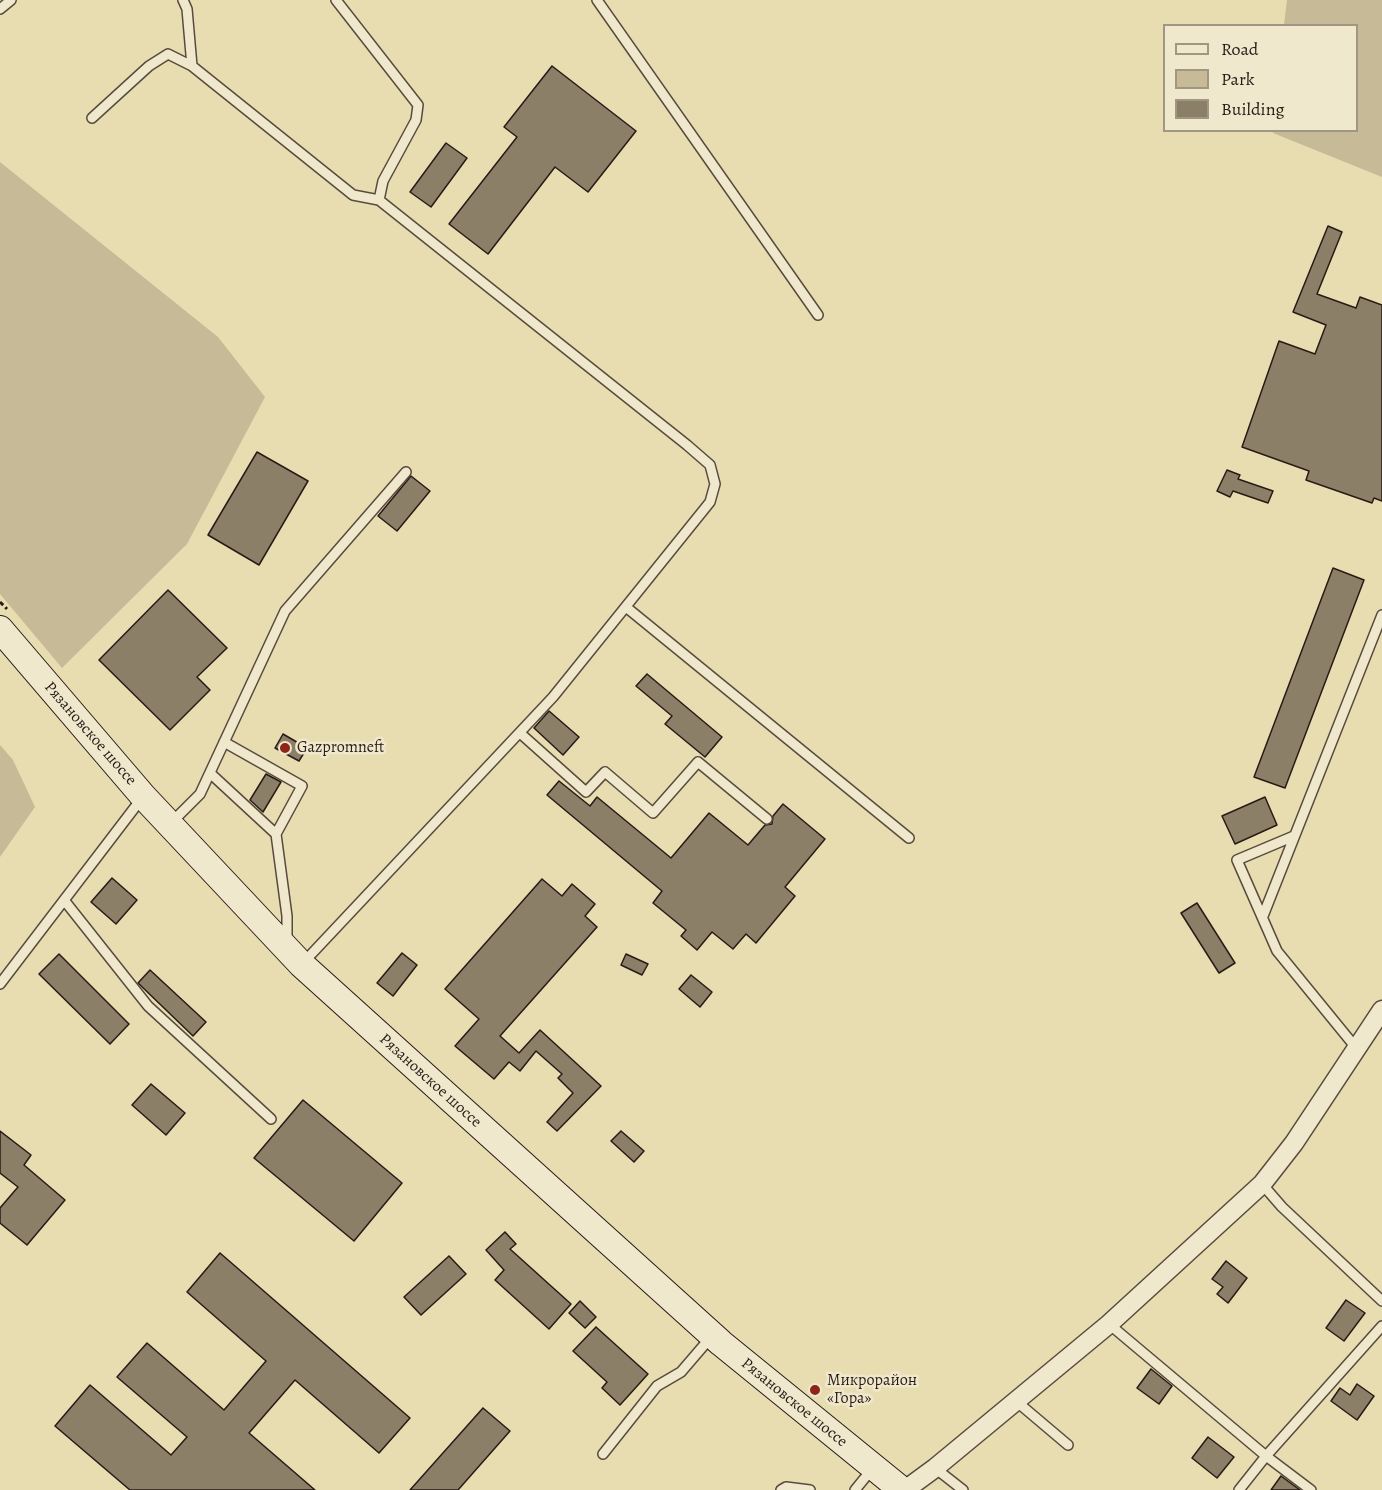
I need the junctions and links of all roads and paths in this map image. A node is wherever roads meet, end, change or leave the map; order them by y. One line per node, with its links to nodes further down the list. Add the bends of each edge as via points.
1 (11, 0): 5 (lane)
2 (183, 0): 6 (lane)
3 (336, 0): 8 (lane, via 418,105 416,120 383,181)
4 (597, 0): 9 (lane)
5 (0, 9)
6 (192, 66): 7 (lane, via 168,54 149,66); 8 (lane, via 352,195)
7 (92, 118)
8 (379, 200): 11 (lane, via 710,465 715,484 710,502)
9 (818, 315)
10 (406, 472): 15 (lane, via 285,611)
11 (626, 607): 14 (lane); 22 (lane)
12 (1382, 615): 21 (lane)
13 (0, 628): 17 (main road, Рязановское шоссе)
14 (520, 734): 18 (lane, via 586,792 605,772 653,813 698,762); 25 (lane)
15 (224, 742): 16 (lane); 20 (lane, via 302,786)
16 (210, 773): 19 (lane, via 200,794); 20 (lane)
17 (143, 796): 19 (main road, Рязановское шоссе); 23 (lane)
18 (767, 819)
19 (169, 825): 25 (main road, Рязановское шоссе)
20 (276, 834): 25 (lane)
21 (1294, 836): 24 (lane); 24 (lane, via 1238,860)
22 (909, 838)
23 (64, 900): 26 (lane); 29 (lane, via 148,1006)
24 (1263, 916): 28 (lane, via 1277,951)
25 (294, 957): 34 (main road, Рязановское шоссе)
26 (0, 984)
27 (1382, 1010): 28 (street)
28 (1357, 1049): 30 (street)
29 (271, 1119)
30 (1262, 1184): 31 (lane); 32 (street)
31 (1382, 1301)
32 (1109, 1324): 35 (street); 38 (lane)
33 (1382, 1326): 38 (lane)
34 (712, 1336): 37 (lane, via 681,1372 657,1386); 39 (main road, Рязановское шоссе)
35 (1016, 1401): 36 (lane); 40 (street)
36 (1068, 1445)
37 (603, 1454)
38 (1266, 1456): 46 (lane); 47 (lane)
39 (874, 1467): 43 (lane); 44 (main road, Рязановское шоссе)
40 (934, 1468): 44 (street); 45 (lane)
41 (781, 1490): 42 (lane)
42 (810, 1490)
43 (855, 1490)
44 (903, 1490)
45 (963, 1490)
46 (1239, 1490)
47 (1311, 1490)

